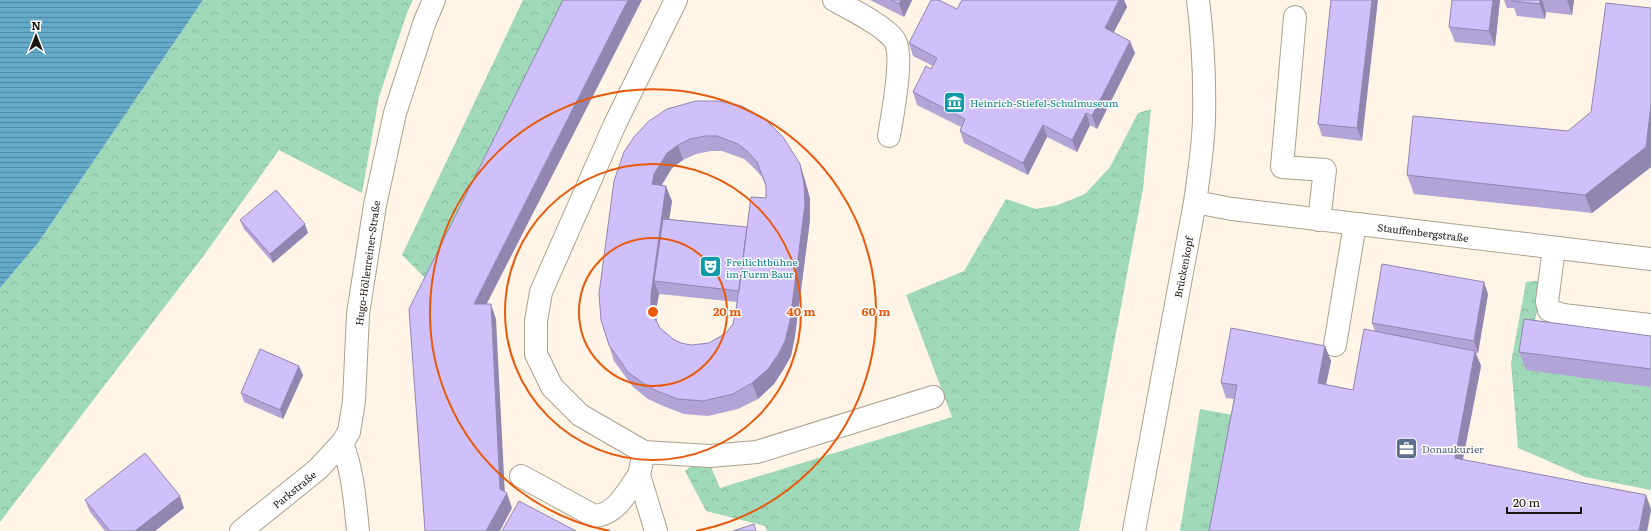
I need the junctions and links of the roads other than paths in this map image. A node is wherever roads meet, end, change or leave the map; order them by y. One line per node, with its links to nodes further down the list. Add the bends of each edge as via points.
1 (434, 0): 15 (street, Hugo-Höllenreiner-Straße, via 395,113 375,205 358,314 353,416 349,432)
2 (676, 0): 16 (street, via 616,124 543,288 536,321 536,354 552,387 580,416)
3 (1198, 0): 7 (street, Brückenkopf, via 1203,44 1204,120)
4 (839, 1): 6 (street, via 882,28 896,42 899,64)
5 (1295, 17): 8 (street, via 1282,167 1324,170)
6 (889, 136)
7 (1195, 202): 8 (street, Stauffenbergstraße); 22 (street, Brückenkopf)
8 (1319, 220): 9 (street, Stauffenbergstraße)
9 (1355, 224): 10 (street, Stauffenbergstraße); 13 (street)
10 (1554, 248): 11 (street, Stauffenbergstraße); 12 (street, via 1547,302 1549,310 1563,315)
11 (1651, 259)
12 (1651, 324)
13 (1335, 344)
14 (933, 397): 16 (street, via 757,452 710,456)
15 (342, 444): 19 (street, Parkstraße, via 318,470); 20 (street, via 352,475)
16 (644, 452): 17 (street)
17 (639, 475): 18 (street, via 614,510 602,516 594,516); 21 (street)
18 (521, 476)
19 (241, 531)
20 (358, 531)
21 (656, 531)
22 (1134, 531)

